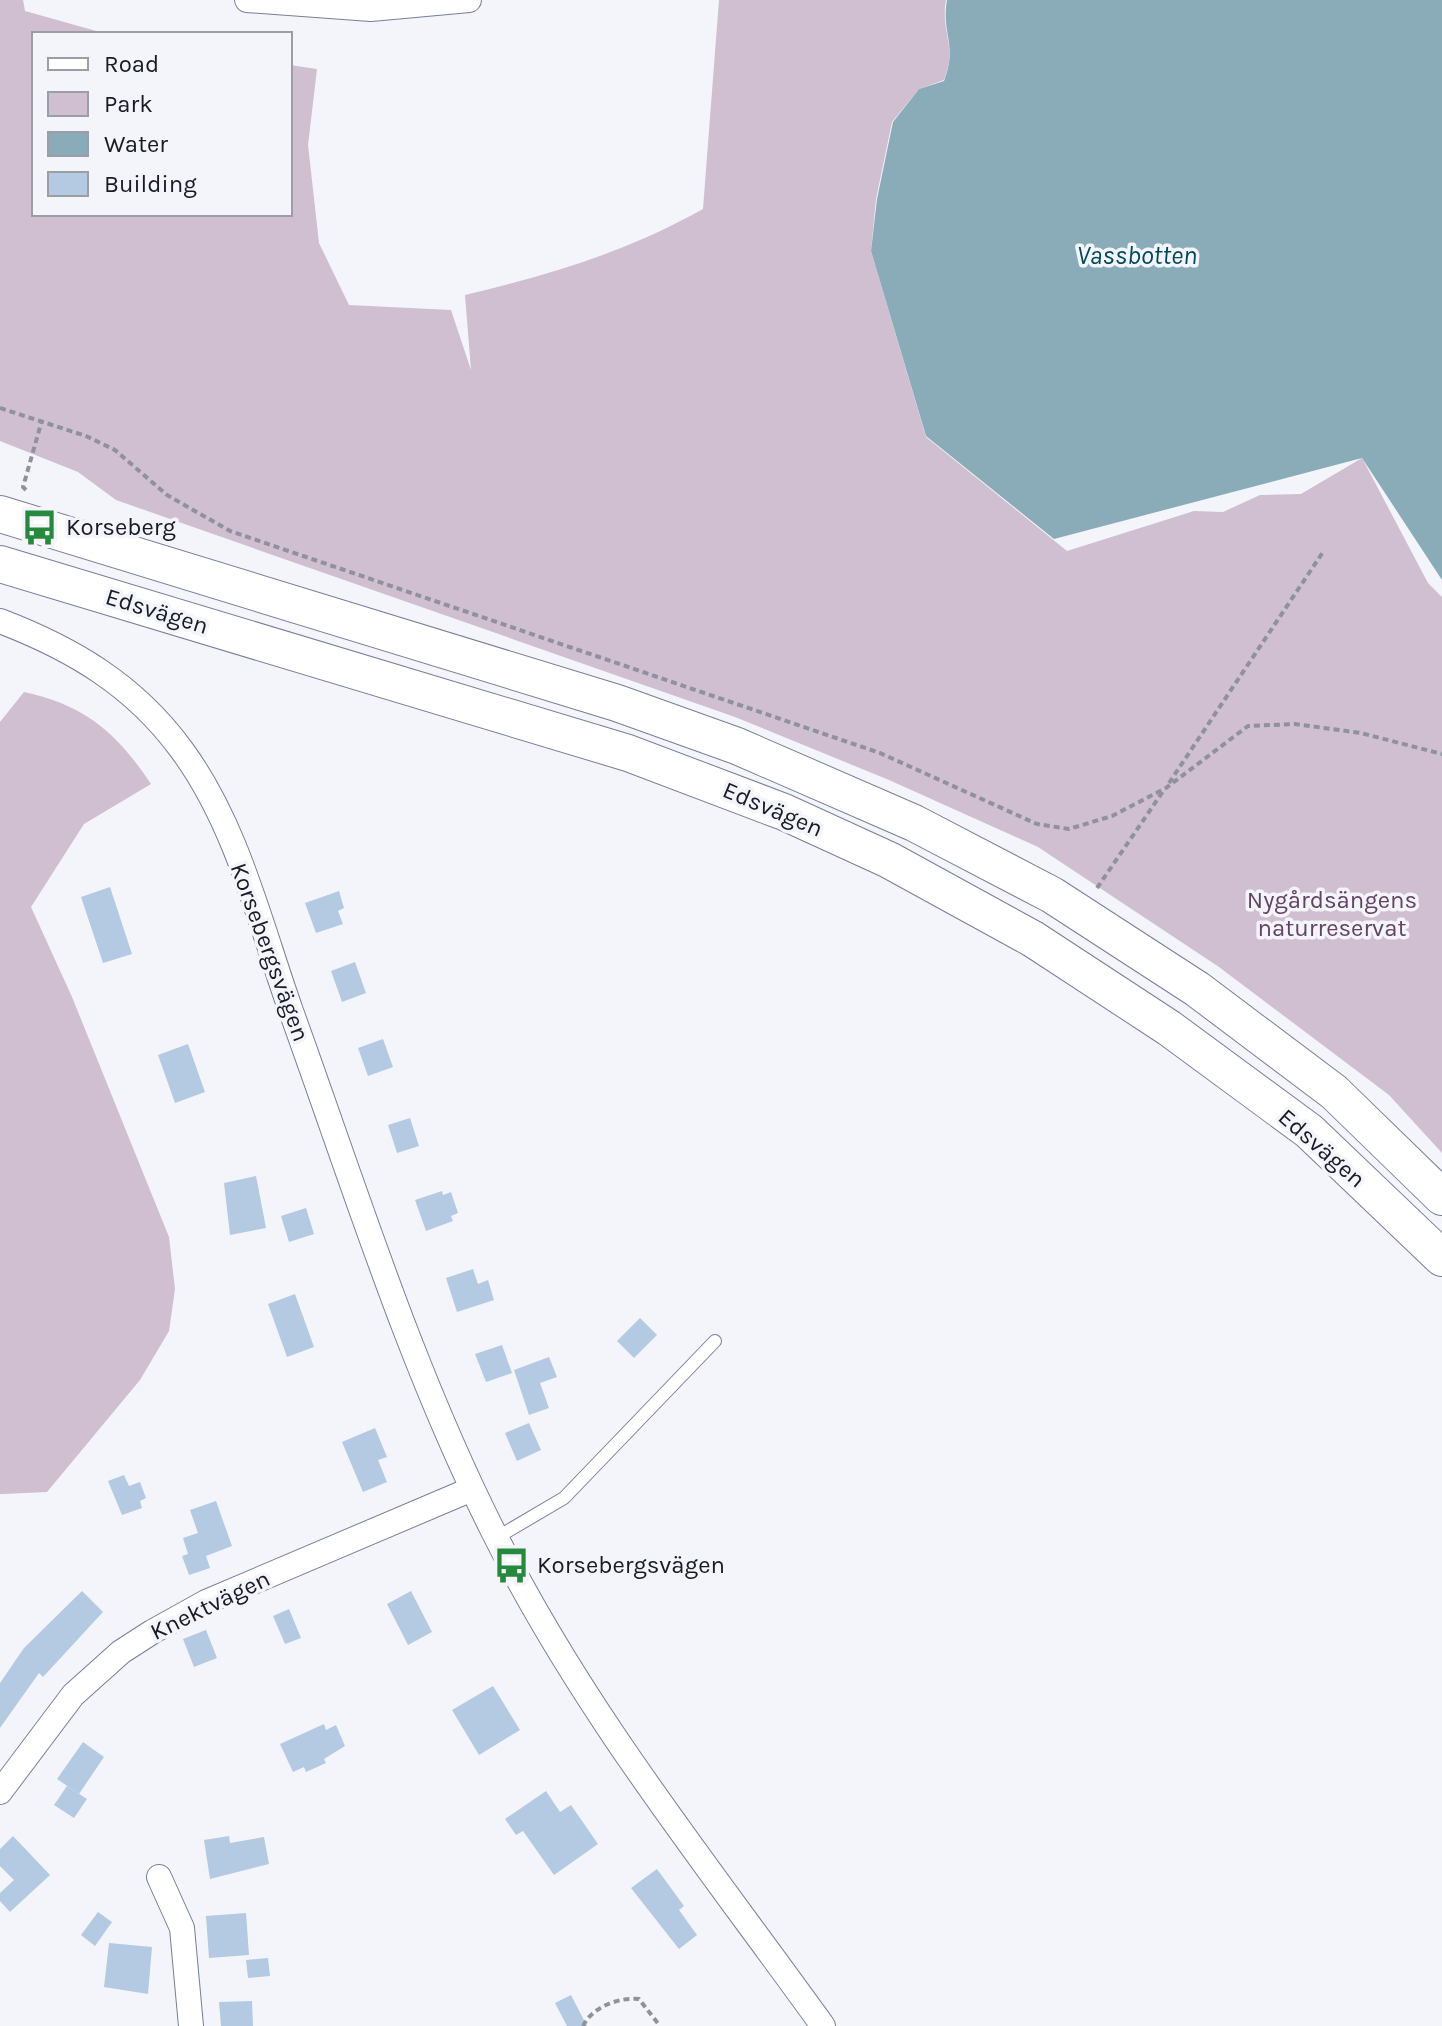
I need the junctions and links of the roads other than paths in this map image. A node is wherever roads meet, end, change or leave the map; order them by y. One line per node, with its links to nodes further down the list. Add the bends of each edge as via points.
1 (247, 0): 3 (street)
2 (469, 0): 3 (street)
3 (372, 5)
4 (0, 514): 7 (main road, Edsvägen, via 617,703 737,746 914,823 1079,913 1197,989 1334,1092)
5 (0, 564): 8 (main road, Edsvägen, via 628,753 784,812 889,860 1033,939 1169,1028 1309,1131)
6 (0, 621): 10 (street, Korsebergsvägen, via 76,654 138,699 179,747 206,790 241,869 410,1338)
7 (1442, 1197)
8 (1442, 1258)
9 (715, 1341): 11 (lane, via 564,1498)
10 (472, 1489): 11 (street, Korsebergsvägen); 12 (street, Knektvägen, via 206,1602 152,1632 73,1695)
11 (496, 1538): 15 (street, Korsebergsvägen, via 614,1735)
12 (0, 1792)
13 (159, 1877): 14 (street, via 182,1928)
14 (191, 2026)
15 (823, 2026)

